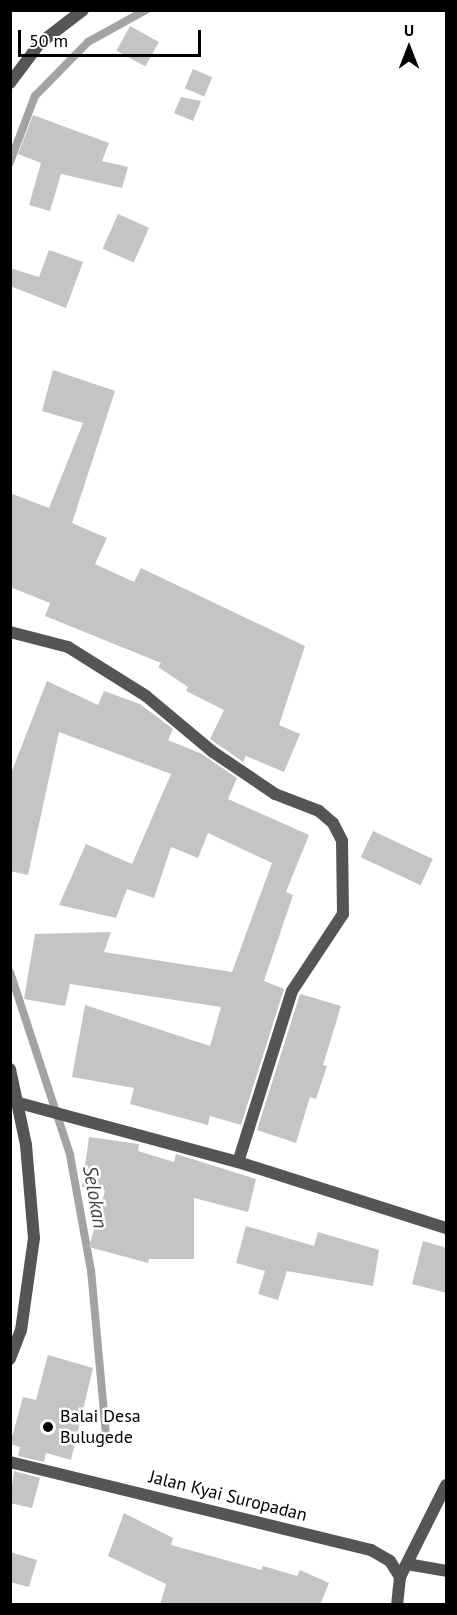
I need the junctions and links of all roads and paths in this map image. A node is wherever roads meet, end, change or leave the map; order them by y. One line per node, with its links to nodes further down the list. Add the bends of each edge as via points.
1 (83, 10): 2 (street, via 40,43)
2 (10, 82)
3 (10, 632): 6 (street, via 68,647 146,696 222,758 275,794 319,811 333,823 342,842 343,914 292,991)
4 (12, 1078): 5 (street)
5 (19, 1103): 6 (street); 8 (street, via 34,1238 21,1330)
6 (238, 1162): 7 (street)
7 (447, 1228)
8 (10, 1359)
9 (10, 1462): 13 (street, Jalan Kyai Suropadan, via 371,1550 390,1561)
10 (447, 1485): 11 (street)
11 (407, 1564): 12 (street); 13 (street)
12 (447, 1571)
13 (400, 1577): 14 (street)
14 (396, 1605)

